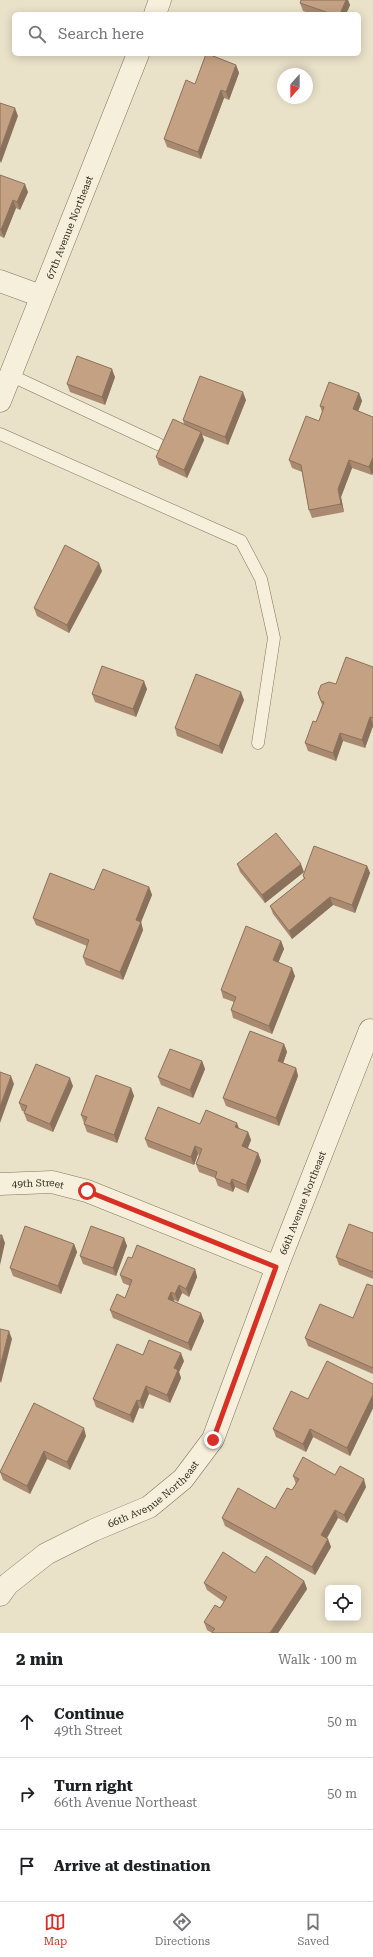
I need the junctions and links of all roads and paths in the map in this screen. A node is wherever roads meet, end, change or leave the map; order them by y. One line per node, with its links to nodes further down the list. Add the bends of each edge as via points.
1 (160, 0): 2 (street)
2 (156, 12)
3 (137, 56): 5 (street, 67th Avenue Northeast)
4 (0, 281): 5 (street)
5 (41, 296): 6 (street, 67th Avenue Northeast)
6 (10, 375): 7 (street, 67th Avenue Northeast); 9 (lane)
7 (0, 401)
8 (0, 434): 10 (lane, via 241,541 261,579 274,638)
9 (158, 444)
10 (258, 743)
11 (370, 1030): 13 (street, 66th Avenue Northeast)
12 (0, 1184): 13 (street, 49th Street, via 52,1182 87,1191)
13 (276, 1267): 14 (street, 66th Avenue Northeast, via 213,1440 183,1479 149,1506 46,1554 8,1584)
14 (0, 1595)

